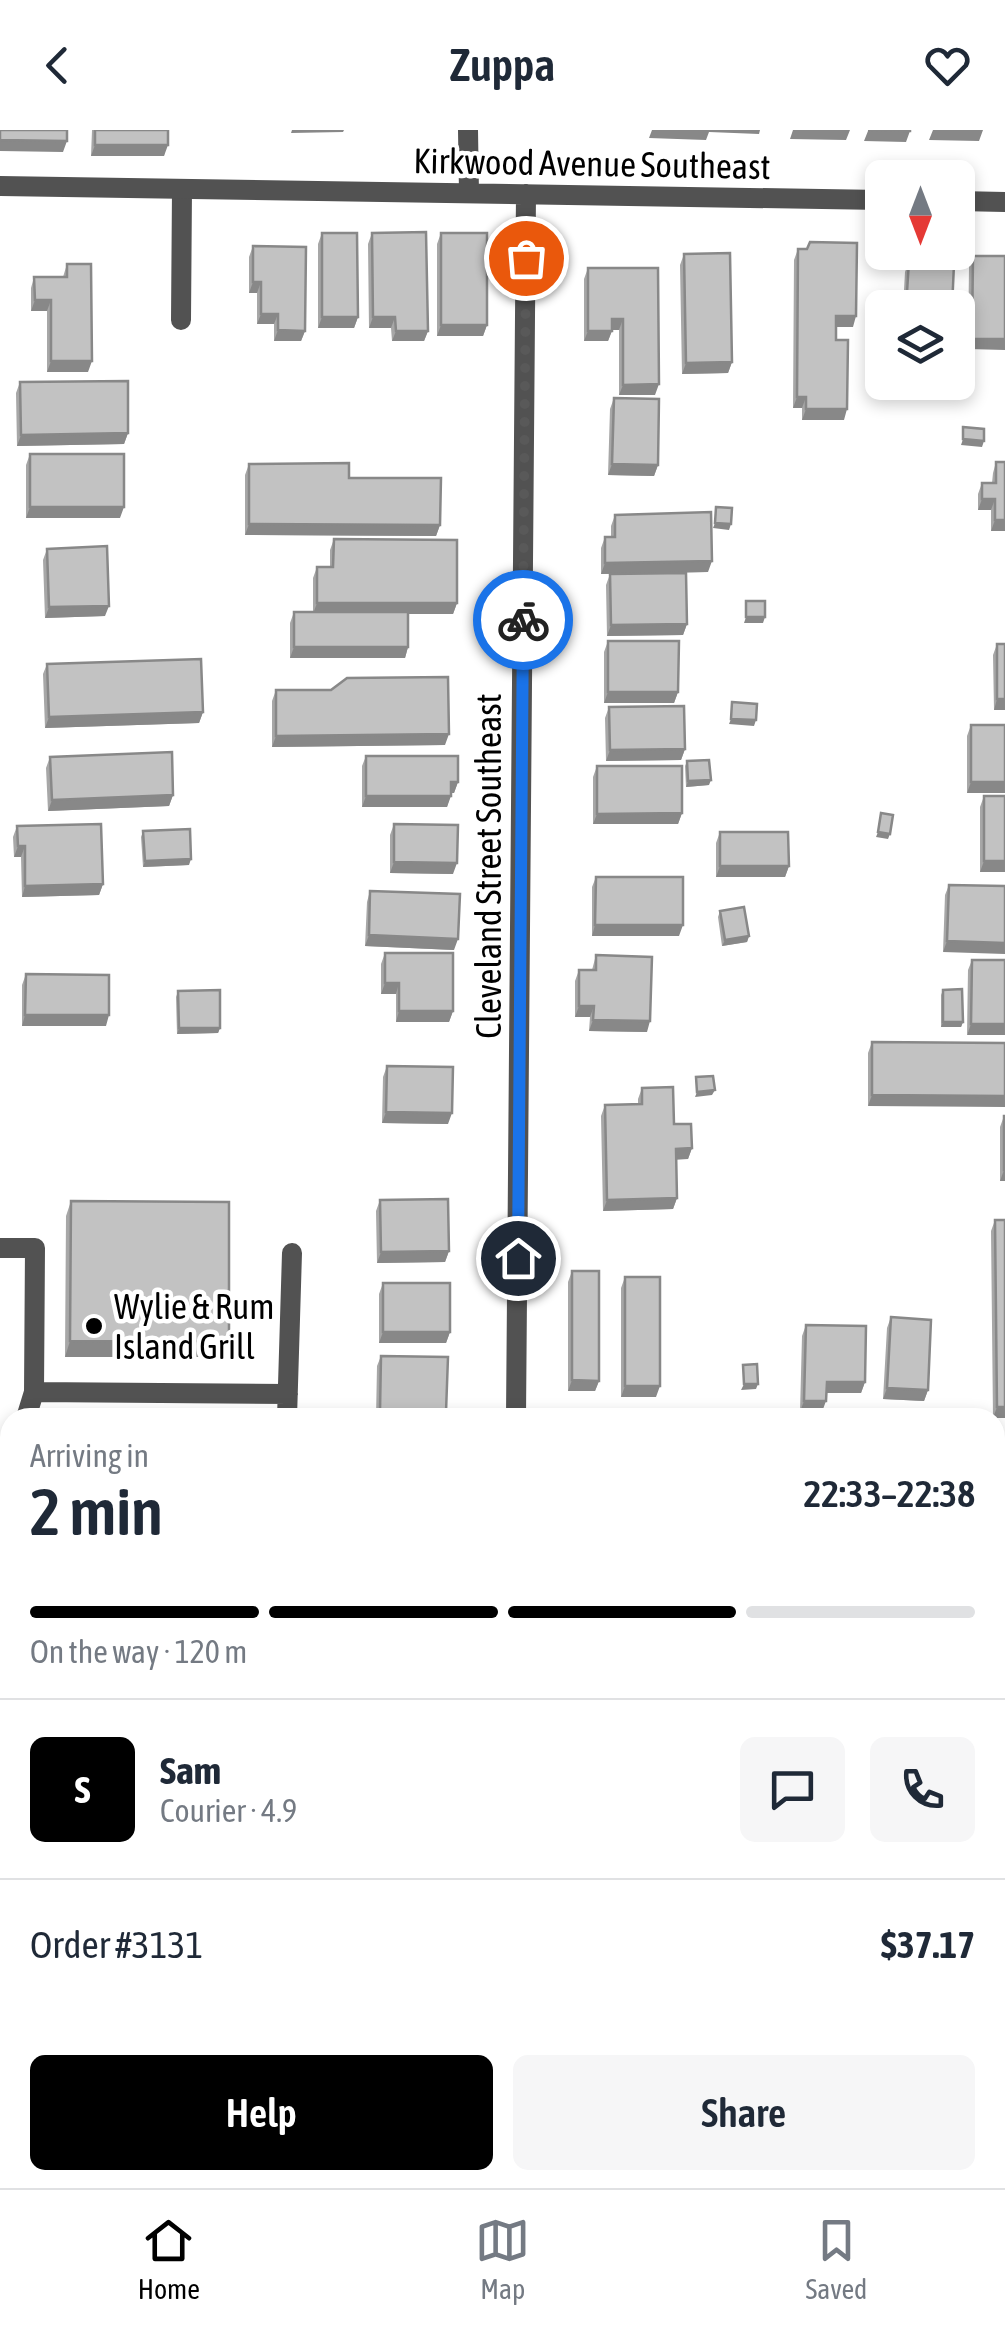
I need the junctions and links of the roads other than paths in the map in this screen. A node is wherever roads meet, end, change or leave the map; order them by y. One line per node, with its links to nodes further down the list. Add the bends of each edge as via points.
1 (468, 130): 4 (street)
2 (0, 186): 3 (street, Kirkwood Avenue Southeast)
3 (182, 188): 4 (street, Kirkwood Avenue Southeast); 9 (street)
4 (468, 193): 5 (street, Kirkwood Avenue Southeast)
5 (526, 194): 6 (street, Kirkwood Avenue Southeast); 16 (street, Cleveland Street Southeast)
6 (865, 200)
7 (975, 201): 8 (street)
8 (1005, 202)
9 (182, 320)
10 (0, 1248): 12 (street, via 35,1248)
11 (292, 1253): 13 (street)
12 (34, 1392): 13 (street); 14 (street)
13 (288, 1394): 15 (street)
14 (29, 1408)
15 (287, 1408)
16 (516, 1408)

